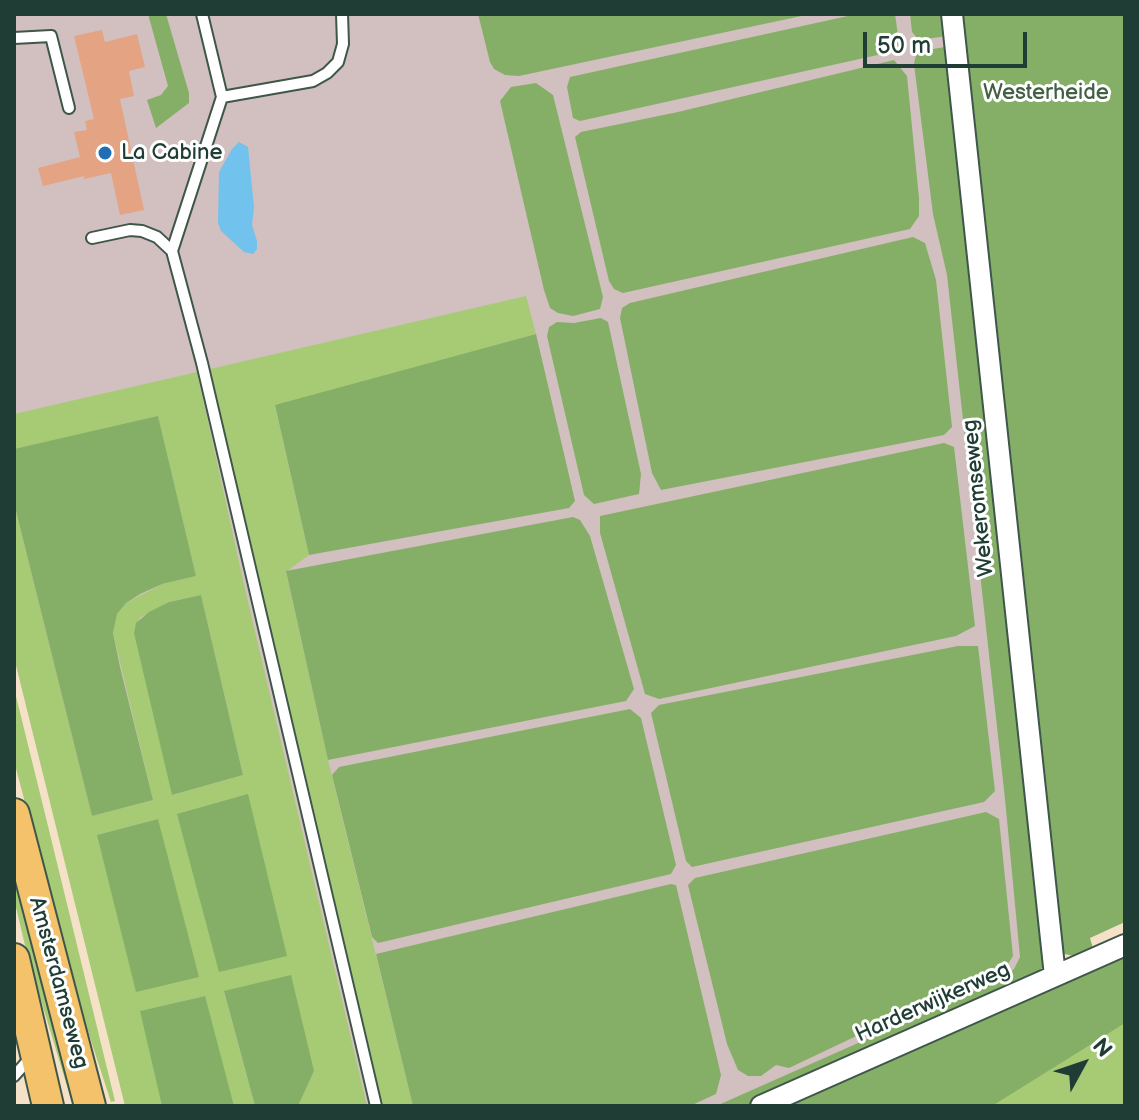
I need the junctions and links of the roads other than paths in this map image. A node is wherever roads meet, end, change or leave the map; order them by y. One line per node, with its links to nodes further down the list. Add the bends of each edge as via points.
1 (202, 14): 5 (lane)
2 (342, 14): 5 (lane, via 343,44 338,62 327,73 313,81)
3 (952, 14): 12 (street, Wekeromseweg)
4 (14, 38): 6 (lane, via 51,36)
5 (222, 97): 8 (lane)
6 (69, 108)
7 (92, 238): 8 (lane, via 142,231)
8 (172, 251): 17 (lane)
9 (14, 814): 16 (main road, Amsterdamseweg)
10 (1125, 945): 12 (street, Harderwijkerweg)
11 (14, 959): 13 (main road, Amsterdamseweg)
12 (1055, 976): 18 (street, Harderwijkerweg)
13 (36, 1052): 14 (lane); 15 (main road, Amsterdamseweg)
14 (14, 1076)
15 (48, 1106)
16 (90, 1106)
17 (376, 1106)
18 (761, 1106)

